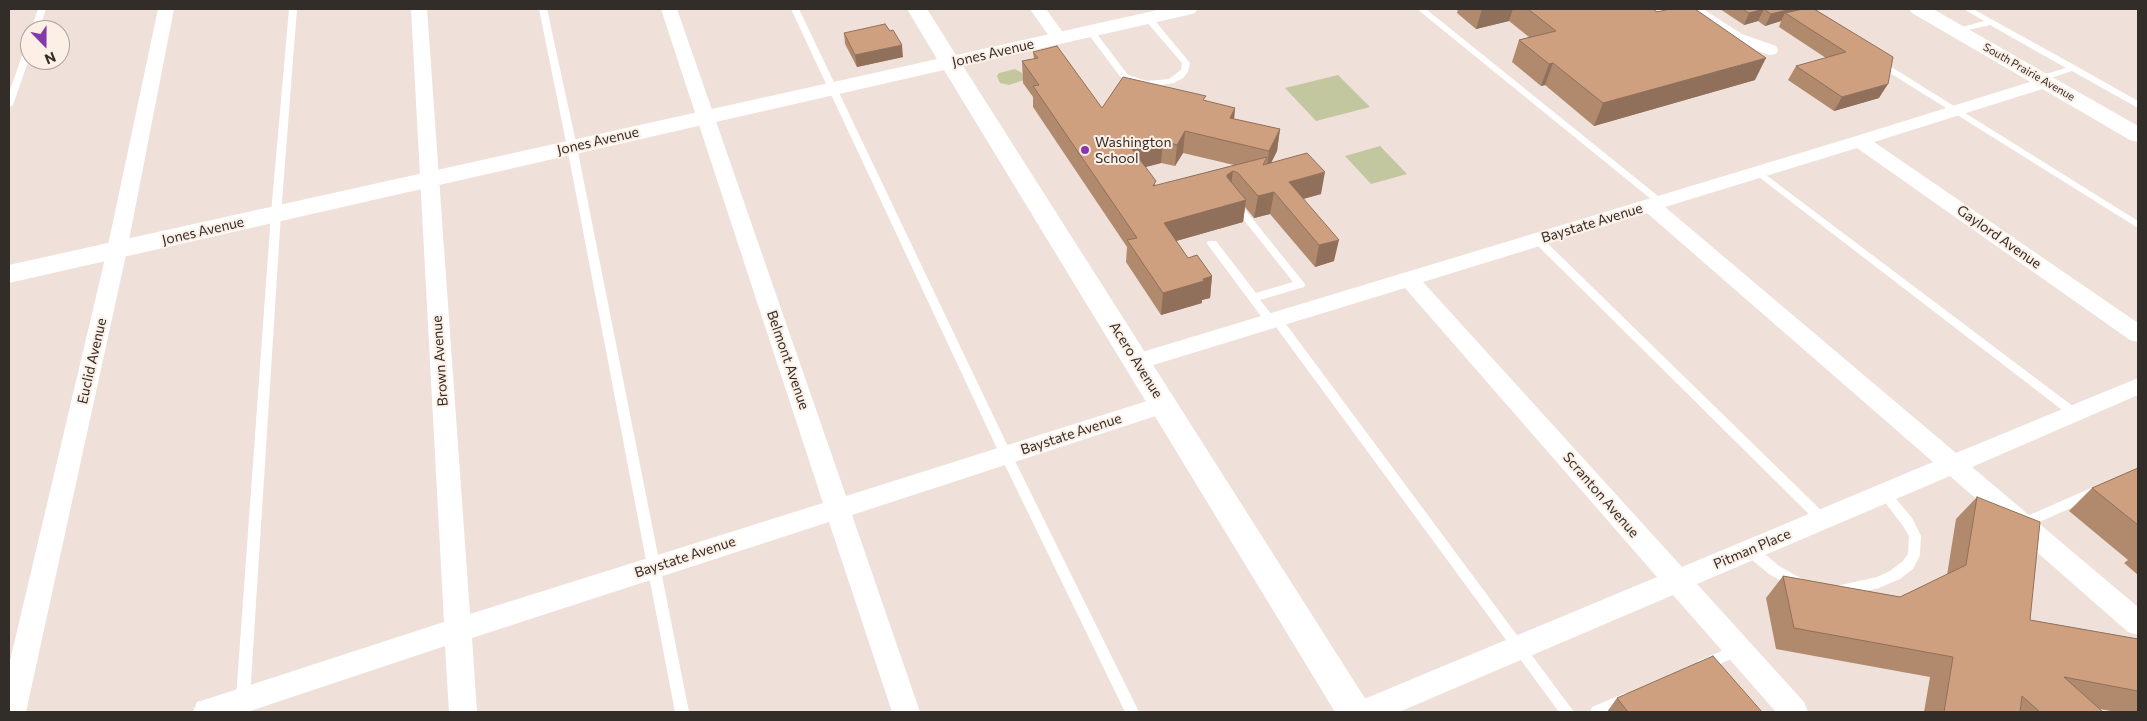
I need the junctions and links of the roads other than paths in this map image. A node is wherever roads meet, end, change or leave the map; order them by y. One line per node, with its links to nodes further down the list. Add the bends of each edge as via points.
1 (166, 9): 41 (street, Euclid Avenue)
2 (293, 9): 37 (lane)
3 (419, 9): 34 (street, Brown Avenue)
4 (543, 9): 32 (lane)
5 (669, 9): 29 (street, Belmont Avenue)
6 (795, 9): 25 (lane)
7 (917, 9): 21 (street, Acero Avenue)
8 (1038, 9): 18 (street)
9 (1188, 9): 14 (street, Jones Avenue)
10 (1421, 9): 36 (lane)
11 (1693, 9): 19 (street, via 1736,38)
12 (1920, 9): 17 (street, South Prairie Avenue)
13 (1968, 9): 15 (lane)
14 (1148, 18): 16 (street, Jones Avenue); 16 (lane, via 1186,63 1180,76 1171,81 1147,84 1125,77)
15 (1991, 22): 17 (lane); 22 (lane)
16 (1090, 31): 18 (street, Jones Avenue)
17 (1958, 31): 24 (street, South Prairie Avenue)
18 (1059, 38): 21 (street, Jones Avenue)
19 (1770, 50)
20 (1870, 57): 28 (lane)
21 (950, 63): 25 (street, Jones Avenue); 47 (street, Acero Avenue)
22 (2073, 68): 24 (lane); 27 (lane)
23 (21, 70): 26 (lane)
24 (2042, 80): 28 (street, Baystate Avenue); 30 (street, South Prairie Avenue)
25 (834, 88): 29 (street, Jones Avenue); 51 (lane)
26 (9, 105)
27 (2138, 105)
28 (1956, 110): 31 (street, Baystate Avenue); 38 (lane)
29 (706, 117): 32 (street, Jones Avenue); 55 (street, Belmont Avenue)
30 (2138, 135)
31 (1860, 141): 33 (street, Baystate Avenue); 46 (street, Gaylord Avenue)
32 (572, 147): 34 (street, Jones Avenue); 59 (lane)
33 (1758, 172): 36 (street, Baystate Avenue); 50 (lane)
34 (428, 180): 37 (street, Jones Avenue); 62 (street, Brown Avenue)
35 (1231, 198): 44 (lane, via 1300,284)
36 (1655, 204): 39 (street, Baystate Avenue); 52 (street)
37 (276, 214): 41 (street, Jones Avenue); 67 (lane)
38 (2138, 225)
39 (1537, 239): 43 (street, Baystate Avenue); 56 (lane)
40 (1212, 243): 44 (lane)
41 (117, 250): 42 (street, Jones Avenue); 68 (street, Euclid Avenue)
42 (9, 274)
43 (1408, 278): 45 (street, Baystate Avenue); 60 (street, Scranton Avenue)
44 (1253, 298): 45 (lane)
45 (1273, 319): 47 (street, Baystate Avenue); 63 (lane)
46 (2138, 334)
47 (1138, 362): 49 (street, Acero Avenue)
48 (2138, 386): 50 (street, Pitman Place)
49 (1163, 404): 51 (street, Baystate Avenue); 74 (street, Acero Avenue)
50 (2074, 413): 52 (street, Pitman Place)
51 (1006, 455): 55 (street, Baystate Avenue); 73 (lane)
52 (1953, 464): 54 (street, Pitman Place); 57 (street)
53 (2108, 486): 57 (lane)
54 (1884, 493): 56 (street, Pitman Place); 58 (lane, via 1904,516 1915,536 1914,555 1908,565 1879,582 1843,590 1815,589 1789,579)
55 (838, 508): 59 (street, Baystate Avenue); 72 (street, Belmont Avenue)
56 (1822, 519): 58 (street, Pitman Place)
57 (2022, 524): 61 (street)
58 (1750, 550): 60 (street, Pitman Place)
59 (653, 568): 62 (street, Baystate Avenue); 71 (lane)
60 (1677, 581): 63 (street, Pitman Place); 64 (street, Scranton Avenue)
61 (2138, 623)
62 (458, 630): 67 (street, Baystate Avenue); 70 (street, Brown Avenue)
63 (1519, 647): 75 (street, Pitman Place); 76 (lane)
64 (1738, 650): 65 (lane); 78 (street, Scranton Avenue)
65 (1694, 669)
66 (1641, 693): 77 (lane)
67 (243, 706): 69 (street, Baystate Avenue)
68 (12, 712)
69 (207, 712)
70 (463, 712)
71 (682, 712)
72 (906, 712)
73 (1132, 712)
74 (1354, 712)
75 (1366, 712)
76 (1567, 712)
77 (1597, 712)
78 (1794, 712)

